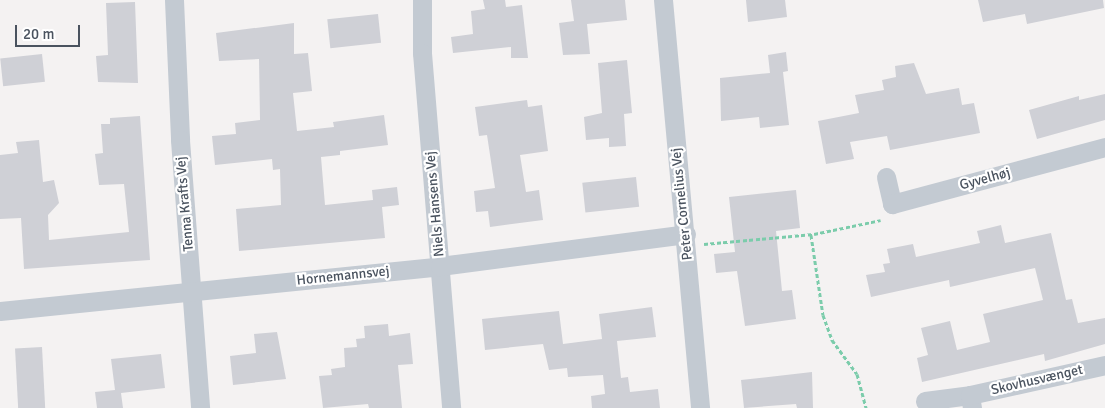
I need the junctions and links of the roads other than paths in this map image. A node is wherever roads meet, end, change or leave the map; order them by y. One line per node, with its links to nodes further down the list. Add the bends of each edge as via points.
1 (174, 0): 8 (street, Tenna Krafts Vej, via 180,140)
2 (422, 0): 7 (street, Niels Hansens Vej, via 422,53)
3 (663, 0): 6 (street, Peter Cornelius Vej)
4 (1105, 147): 5 (street, Gyvelhøj, via 892,204)
5 (886, 177)
6 (686, 234): 7 (street, Hornemannsvej); 15 (street, Peter Cornelius Vej)
7 (440, 266): 8 (street, Hornemannsvej); 14 (street, Niels Hansens Vej)
8 (193, 292): 9 (street, Hornemannsvej); 13 (street, Tenna Krafts Vej)
9 (0, 311)
10 (1105, 365): 12 (street, Skovhusvænget)
11 (925, 401): 12 (street, Skovhusvænget)
12 (971, 401)
13 (200, 408)
14 (451, 408)
15 (700, 408)

